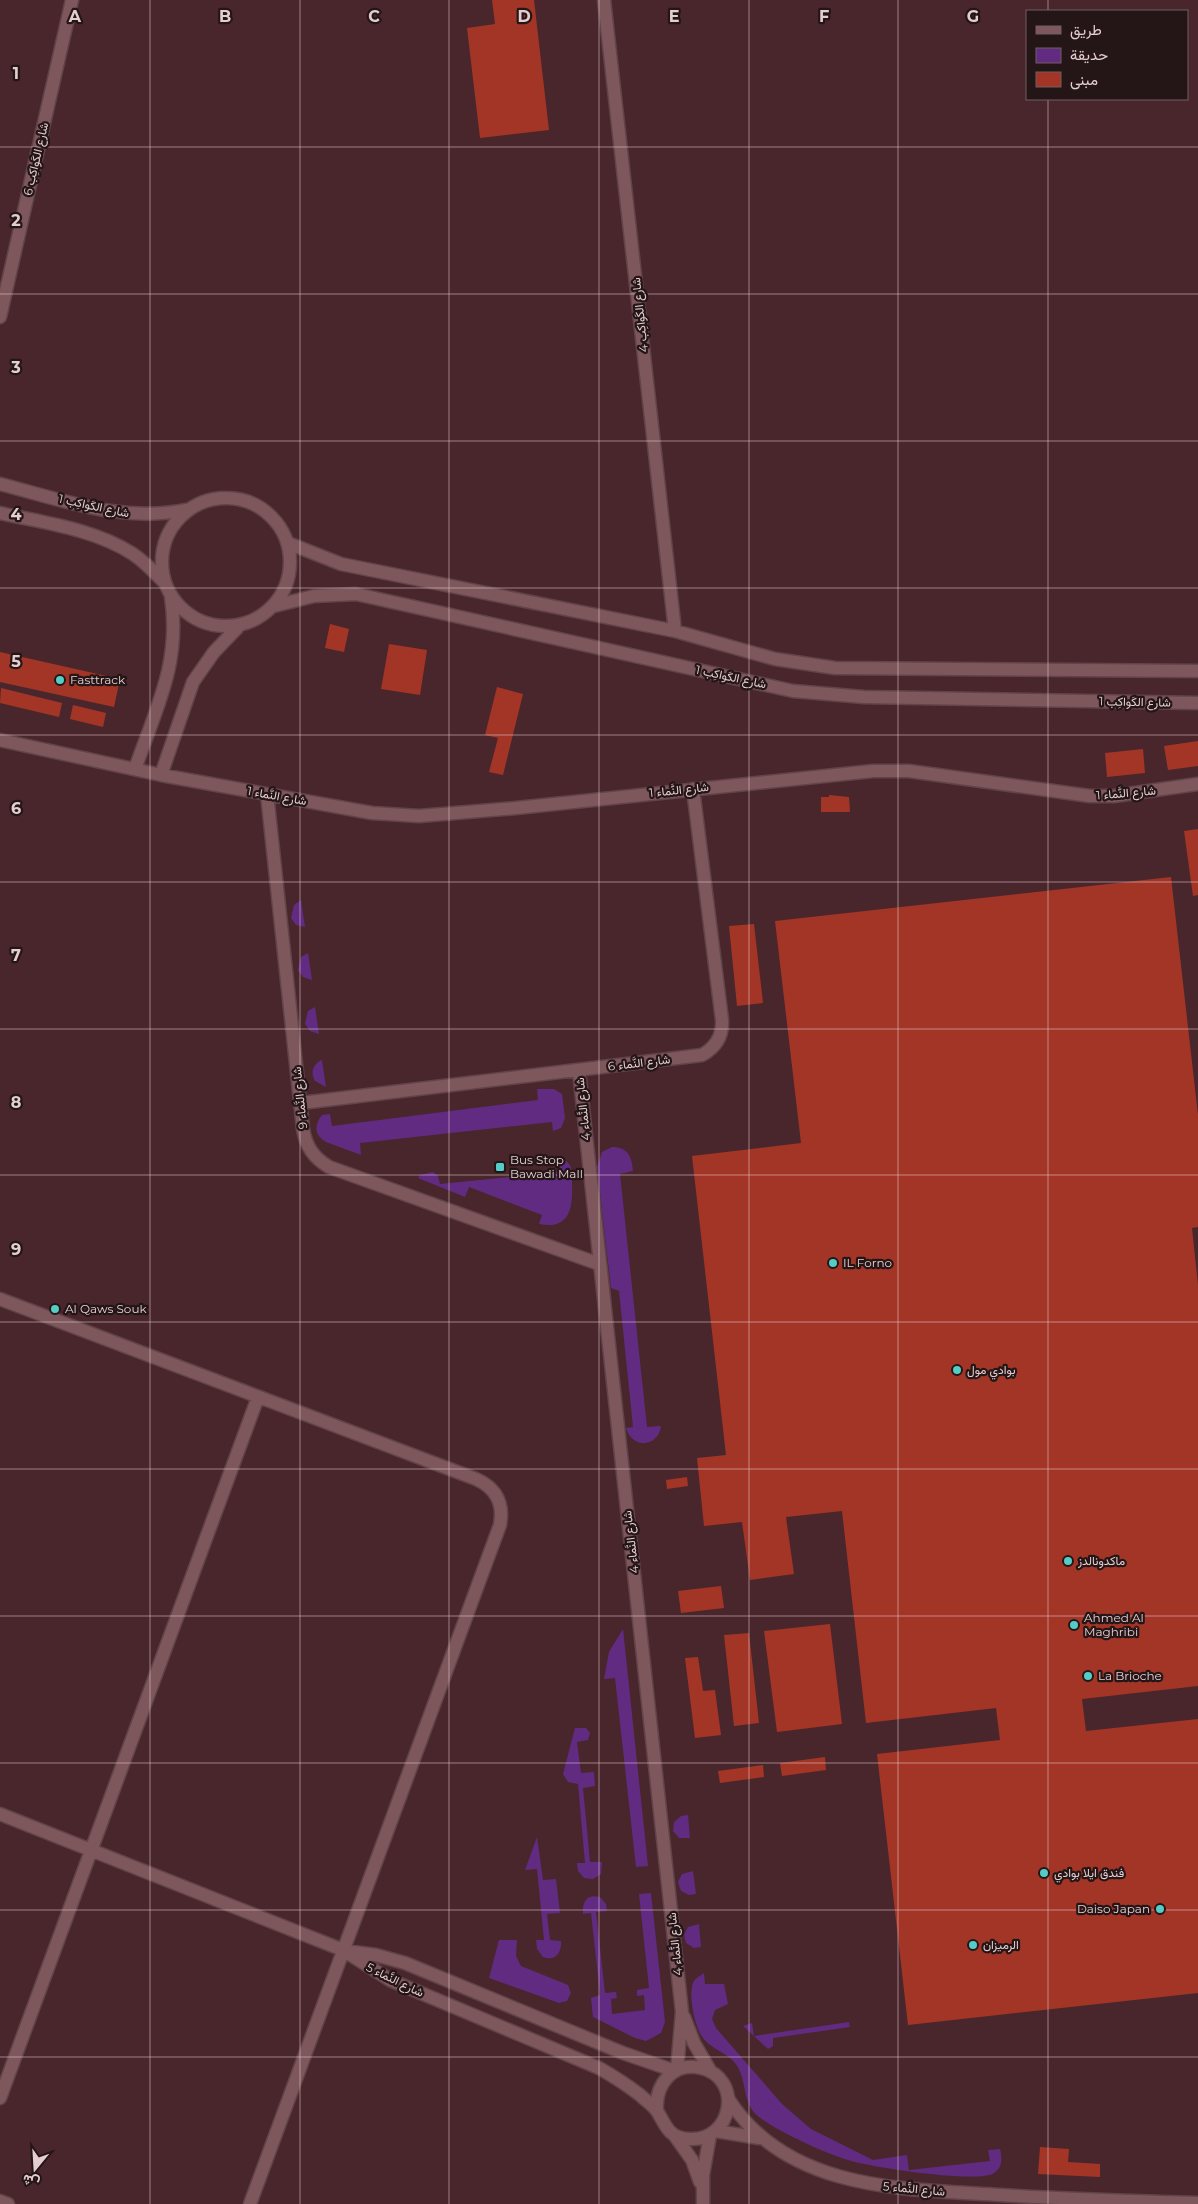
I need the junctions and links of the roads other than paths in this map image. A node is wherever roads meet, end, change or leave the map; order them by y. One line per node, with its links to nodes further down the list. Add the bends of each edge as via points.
1 (72, 0): 3 (street, شارع الكَواكِب 6)
2 (604, 0): 11 (street, شارع الكَواكِب 4)
3 (0, 317)
4 (0, 484): 5 (street, شارع الكَواكِب 1, via 124,514 161,515)
5 (190, 509): 7 (street, via 212,500 247,502 258,506 276,522); 8 (street, via 173,526 163,548)
6 (0, 512): 8 (street, via 76,530 116,544 134,555)
7 (288, 543): 9 (street, via 290,576); 11 (street, via 350,566)
8 (168, 589): 10 (street, via 183,610 200,621 220,627); 15 (street, via 175,633 173,653)
9 (274, 606): 10 (street, via 258,618); 13 (street, شارع الكَواكِب 1, via 314,596 356,594 794,691 864,697)
10 (240, 625): 16 (street, via 214,652 193,682)
11 (675, 631): 12 (street, via 775,659 835,668)
12 (1198, 671)
13 (1198, 703)
14 (0, 740): 15 (street, شارع النَّماء 1)
15 (135, 769): 16 (street, شارع النَّماء 1)
16 (161, 775): 19 (street, شارع النَّماء 1)
17 (1198, 784): 18 (street, شارع النَّماء 1, via 1114,796 1090,796 891,770)
18 (693, 789): 19 (street, شارع النَّماء 1, via 516,808 403,816); 20 (street, شارع النَّماء 6, via 722,1020 721,1034 714,1047 702,1055)
19 (267, 794): 21 (street, شارع النَّماء 9)
20 (579, 1071): 21 (street, شارع النَّماء 6); 22 (street, شارع النَّماء 4)
21 (301, 1103): 22 (street, شارع النَّماء 9, via 308,1148 329,1167)
22 (599, 1264): 28 (street, شارع النَّماء 4)
23 (0, 1299): 24 (street)
24 (258, 1397): 26 (street); 27 (street, via 476,1479 491,1488 500,1502 502,1514)
25 (0, 1814): 26 (street)
26 (91, 1850): 27 (street); 31 (street)
27 (343, 1950): 29 (street, شارع النَّماء 5, via 376,1954 405,1963 623,2053); 33 (street, شارع النَّماء 5, via 390,1980 599,2068 620,2080); 41 (street)
28 (682, 2012): 29 (street, شارع النَّماء 4); 30 (street, شارع النَّماء 4, via 694,2043)
29 (676, 2071): 30 (street, via 688,2067); 33 (street, via 659,2088)
30 (711, 2072): 32 (street, via 720,2079)
31 (0, 2098)
32 (729, 2100): 34 (street, via 726,2117); 36 (street, شارع النَّماء 5)
33 (657, 2110): 35 (street, via 660,2120)
34 (713, 2133): 35 (street, via 698,2140); 36 (street, شارع النَّماء 5, via 731,2132); 37 (street, via 704,2162)
35 (674, 2135): 37 (street, via 692,2160)
36 (761, 2138): 39 (street, شارع النَّماء 5, via 813,2167 841,2178 879,2186)
37 (702, 2189): 42 (street)
38 (0, 2201): 40 (street)
39 (1198, 2203)
40 (8, 2204)
41 (250, 2204)
42 (703, 2204)

